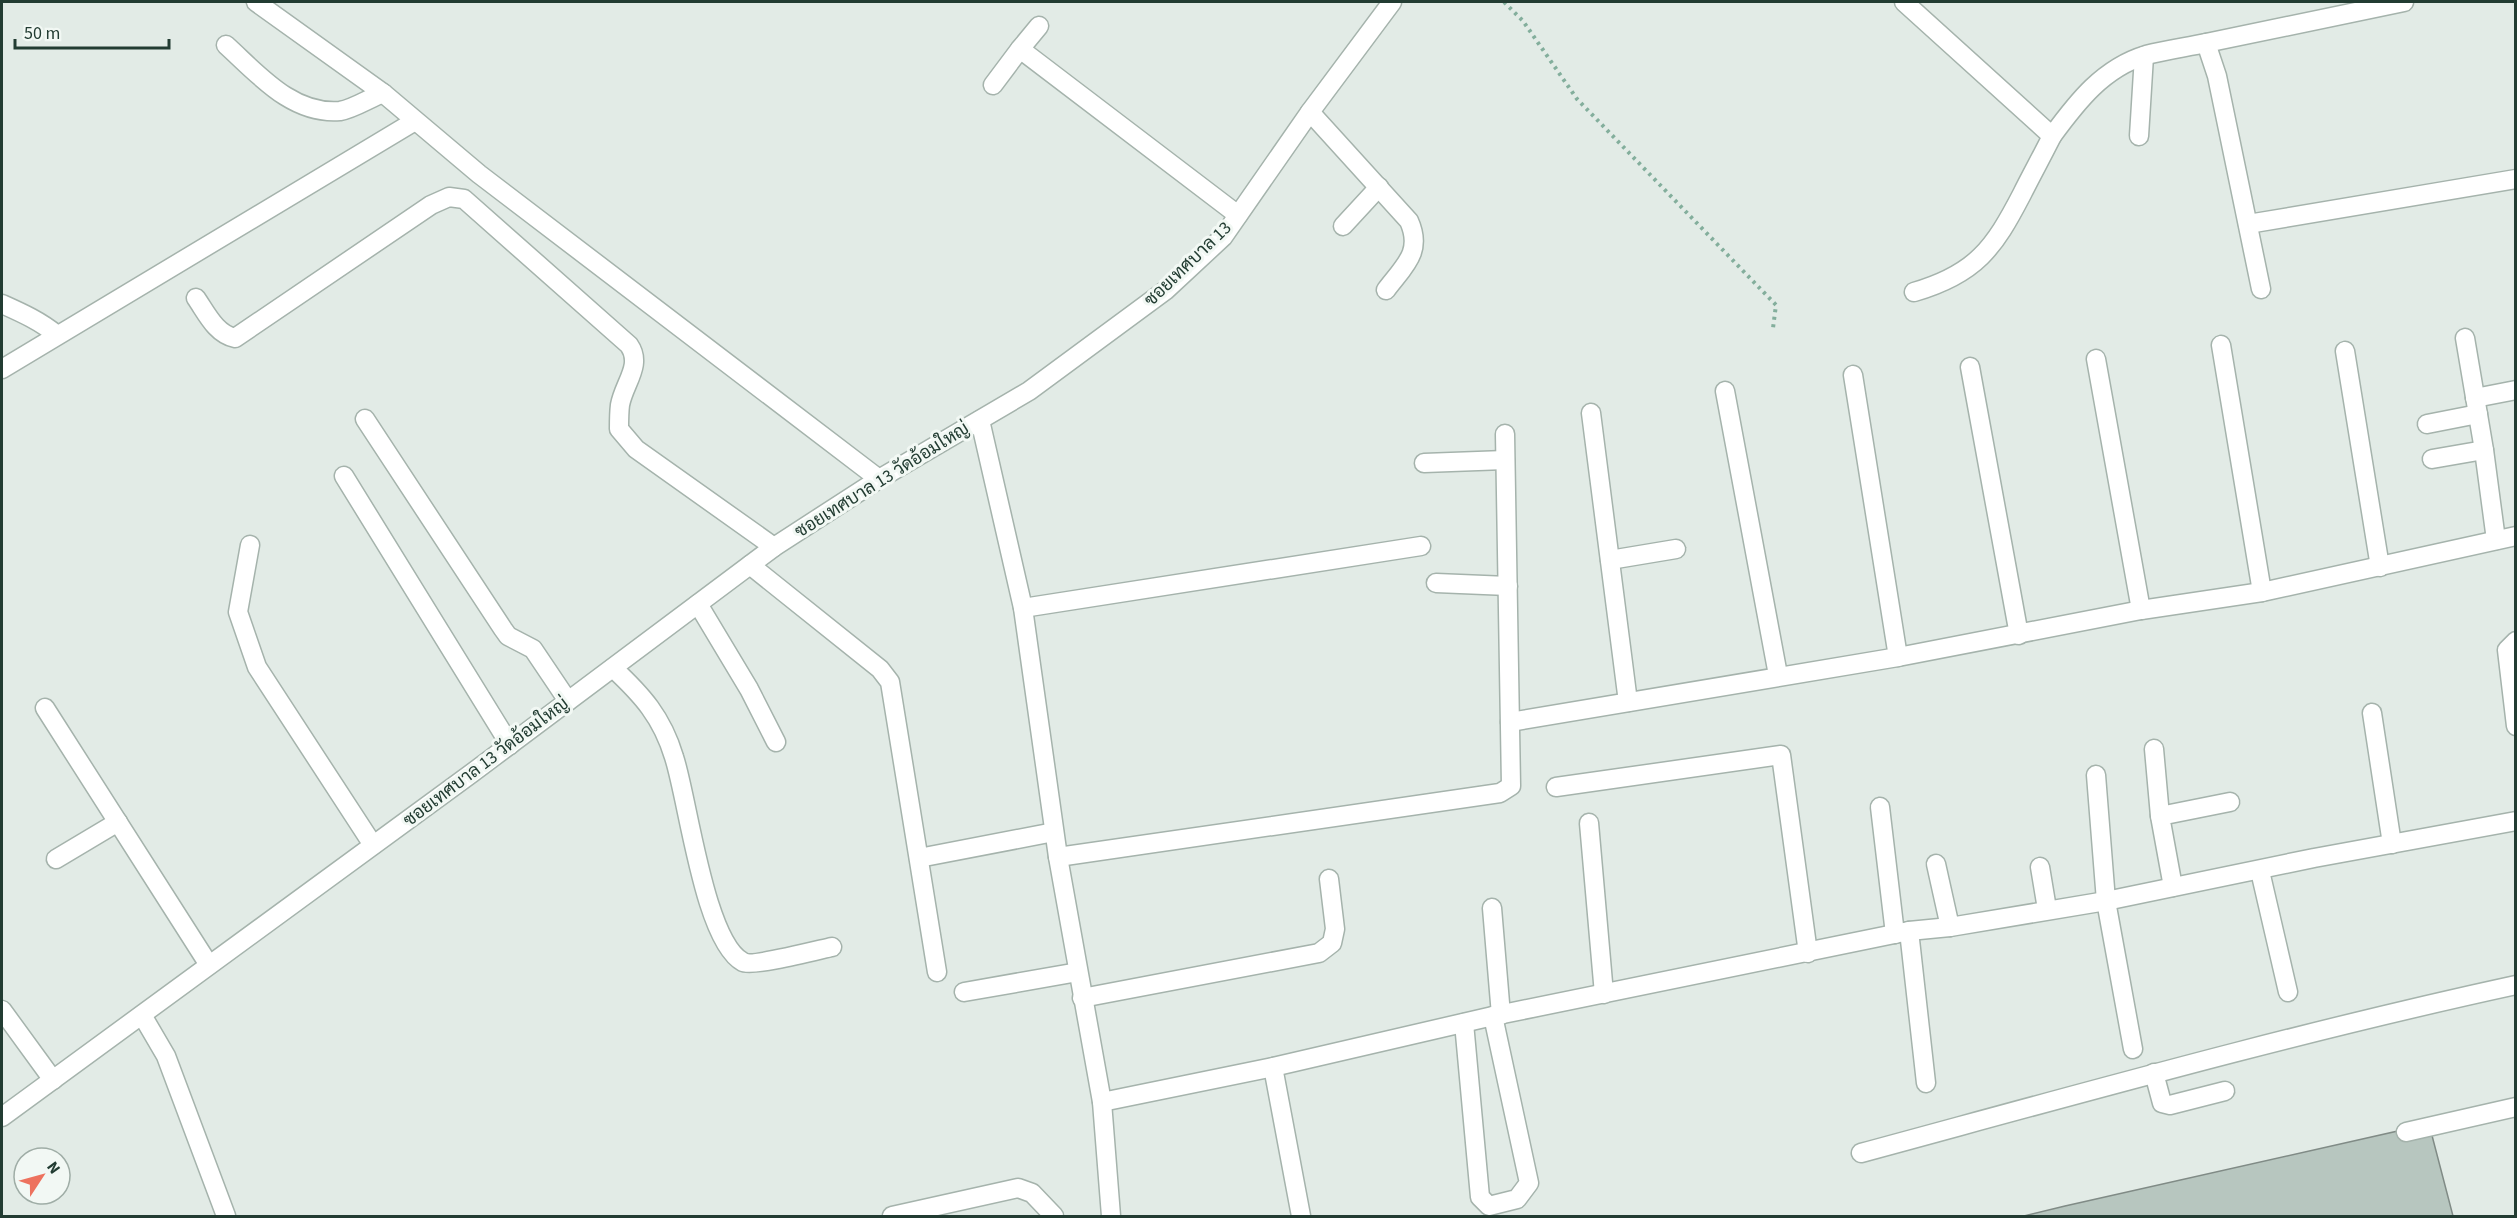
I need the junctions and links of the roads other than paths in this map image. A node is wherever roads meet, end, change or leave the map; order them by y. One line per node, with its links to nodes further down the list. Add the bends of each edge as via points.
1 (256, 2): 11 (street)
2 (1392, 2): 12 (street, ซอยเทศบาล 13)
3 (1904, 2): 15 (street)
4 (2404, 2): 6 (street)
5 (1039, 26): 8 (street)
6 (2206, 43): 9 (street); 19 (street, via 2217,76)
7 (226, 45): 11 (street, via 301,106 340,111)
8 (1020, 49): 10 (street); 18 (street)
9 (2145, 56): 14 (street); 15 (street, via 2106,75 2088,90)
10 (993, 84)
11 (383, 93): 13 (street)
12 (1310, 112): 17 (street); 18 (street, ซอยเทศบาล 13)
13 (415, 121): 26 (street); 47 (street)
14 (2139, 135)
15 (2052, 136): 23 (street, via 2002,233 1986,252 1960,274)
16 (2516, 179): 19 (street)
17 (1379, 187): 20 (street); 22 (street, via 1409,221 1416,235 1414,253)
18 (1238, 215): 39 (street, ซอยเทศบาล 13, via 1222,237 1166,290 1029,391)
19 (2248, 224): 21 (street)
20 (1343, 226)
21 (2261, 289)
22 (1386, 290)
23 (1914, 292)
24 (196, 298): 52 (street, via 216,327 225,336 235,338 431,205 449,197 464,199 629,345 635,354 634,365 620,404 619,429 636,449)
25 (2, 304): 26 (street, via 39,320)
26 (57, 335): 32 (street)
27 (2465, 338): 36 (street)
28 (2221, 345): 59 (street)
29 (2345, 351): 56 (street)
30 (2096, 359): 62 (street)
31 (1970, 367): 63 (street)
32 (2, 369)
33 (1852, 375): 65 (street)
34 (2516, 390): 36 (street)
35 (1725, 391): 67 (street)
36 (2476, 406): 40 (street); 42 (street)
37 (1591, 413): 54 (street)
38 (365, 419): 68 (street, via 502,629 533,649)
39 (980, 420): 47 (street, ซอยเทศบาล 13 วัดอ้อมใหญ่); 61 (street)
40 (2427, 424)
41 (1505, 434): 44 (street)
42 (2484, 450): 43 (street); 49 (street)
43 (2432, 459)
44 (1505, 460): 45 (street); 58 (street)
45 (1424, 463)
46 (344, 476): 75 (street)
47 (879, 479): 52 (street, ซอยเทศบาล 13 วัดอ้อมใหญ่)
48 (2516, 536): 49 (street)
49 (2496, 540): 56 (street)
50 (250, 545): 87 (street, via 238,612 257,667)
51 (1421, 546): 61 (street)
52 (774, 547): 55 (street, ซอยเทศบาล 13 วัดอ้อมใหญ่)
53 (1676, 549): 54 (street)
54 (1610, 560): 69 (street)
55 (750, 566): 60 (street, ซอยเทศบาล 13 วัดอ้อมใหญ่); 89 (street, via 880,669 890,682)
56 (2380, 567): 59 (street)
57 (1436, 583): 58 (street)
58 (1508, 586): 72 (street)
59 (2262, 592): 62 (street)
60 (698, 604): 66 (street, ซอยเทศบาล 13 วัดอ้อมใหญ่); 74 (street)
61 (1023, 608): 85 (street)
62 (2141, 610): 63 (street)
63 (2019, 634): 65 (street)
64 (2516, 640): 73 (street, via 2507,650)
65 (1898, 657): 67 (street)
66 (613, 668): 68 (street, ซอยเทศบาล 13 วัดอ้อมใหญ่); 101 (street, via 646,700 674,755 707,897 723,938 737,957 750,964)
67 (1778, 675): 69 (street)
68 (568, 701): 75 (street, ซอยเทศบาล 13 วัดอ้อมใหญ่)
69 (1628, 702): 72 (street)
70 (45, 708): 83 (street)
71 (2372, 713): 86 (street)
72 (1510, 722): 88 (street, via 1511,786 1500,793)
73 (2516, 726)
74 (776, 742)
75 (510, 745): 87 (street, ซอยเทศบาล 13 วัดอ้อมใหญ่)
76 (2154, 749): 81 (street)
77 (2096, 775): 96 (street)
78 (1556, 787): 102 (street, via 1781,755)
79 (2230, 802): 81 (street)
80 (1880, 807): 100 (street)
81 (2160, 816): 95 (street)
82 (2516, 821): 86 (street)
83 (118, 822): 90 (street); 103 (street)
84 (1589, 823): 109 (street)
85 (1054, 832): 88 (street); 89 (street)
86 (2392, 844): 93 (street)
87 (373, 845): 103 (street, ซอยเทศบาล 13 วัดอ้อมใหญ่)
88 (1058, 857): 105 (street)
89 (919, 858): 104 (street)
90 (56, 859)
91 (1936, 864): 99 (street)
92 (2040, 867): 98 (street)
93 (2260, 871): 95 (street); 108 (street)
94 (1329, 879): 110 (street, via 1335,930 1332,943 1319,953)
95 (2173, 887): 96 (street)
96 (2106, 901): 98 (street); 115 (street)
97 (1492, 908): 113 (street)
98 (2047, 909): 99 (street)
99 (1950, 927): 100 (street)
100 (1902, 933): 102 (street); 119 (street)
101 (832, 947)
102 (1808, 953): 109 (street)
103 (209, 965): 112 (street, ซอยเทศบาล 13 วัดอ้อมใหญ่)
104 (937, 972)
105 (1078, 972): 107 (street); 110 (street)
106 (2516, 986): 117 (street)
107 (964, 992)
108 (2288, 992)
109 (1604, 994): 113 (street)
110 (1082, 998): 121 (street)
111 (2, 1010): 118 (street)
112 (142, 1015): 118 (street, ซอยเทศบาล 13 วัดอ้อมใหญ่); 126 (street, via 166,1056)
113 (1497, 1016): 114 (street); 114 (street, via 1528,1183 1516,1198 1489,1206 1479,1197)
114 (1464, 1023): 116 (street)
115 (2133, 1049)
116 (1273, 1067): 121 (street); 130 (street)
117 (2154, 1073): 120 (street, via 2162,1103 2170,1105); 125 (street)
118 (53, 1080): 123 (street, ซอยเทศบาล 13 วัดอ้อมใหญ่)
119 (1926, 1083)
120 (2225, 1091)
121 (1102, 1102): 129 (street)
122 (2516, 1107): 124 (street)
123 (2, 1117)
124 (2389, 1136)
125 (1862, 1153)
126 (226, 1216)
127 (892, 1216): 128 (street, via 1018,1188 1032,1193)
128 (1054, 1216)
129 (1111, 1216)
130 (1301, 1216)

